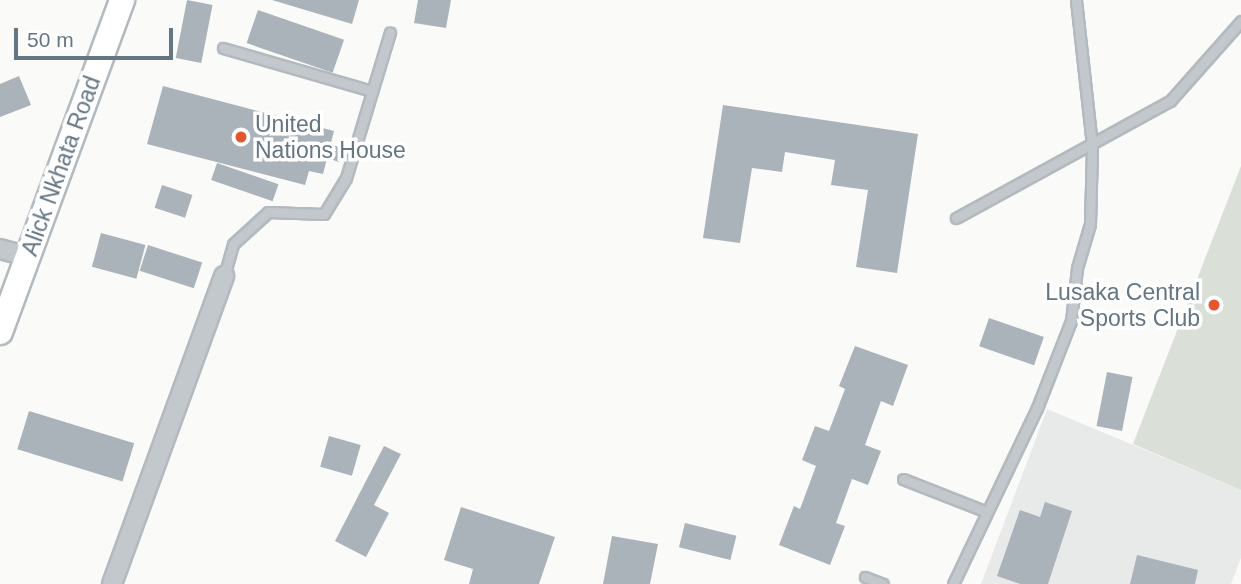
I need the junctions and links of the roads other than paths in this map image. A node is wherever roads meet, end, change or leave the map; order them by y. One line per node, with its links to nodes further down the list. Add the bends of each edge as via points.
1 (122, 0): 10 (main road, Alick Nkhata Road)
2 (1076, 0): 7 (lane)
3 (1241, 21): 7 (lane, via 1170,101)
4 (390, 32): 6 (lane)
5 (223, 48): 6 (lane)
6 (372, 91): 11 (lane, via 346,178 324,214 268,212 233,244)
7 (1092, 145): 8 (lane); 14 (lane, via 1090,224 1077,268 1071,321 1037,408)
8 (956, 218)
9 (0, 249): 10 (street)
10 (27, 256): 12 (main road, Alick Nkhata Road, via 11,290)
11 (224, 276): 16 (street)
12 (0, 332)
13 (903, 479): 14 (lane)
14 (987, 512): 18 (lane)
15 (865, 577): 17 (lane)
16 (112, 584)
17 (883, 584)
18 (953, 584)

